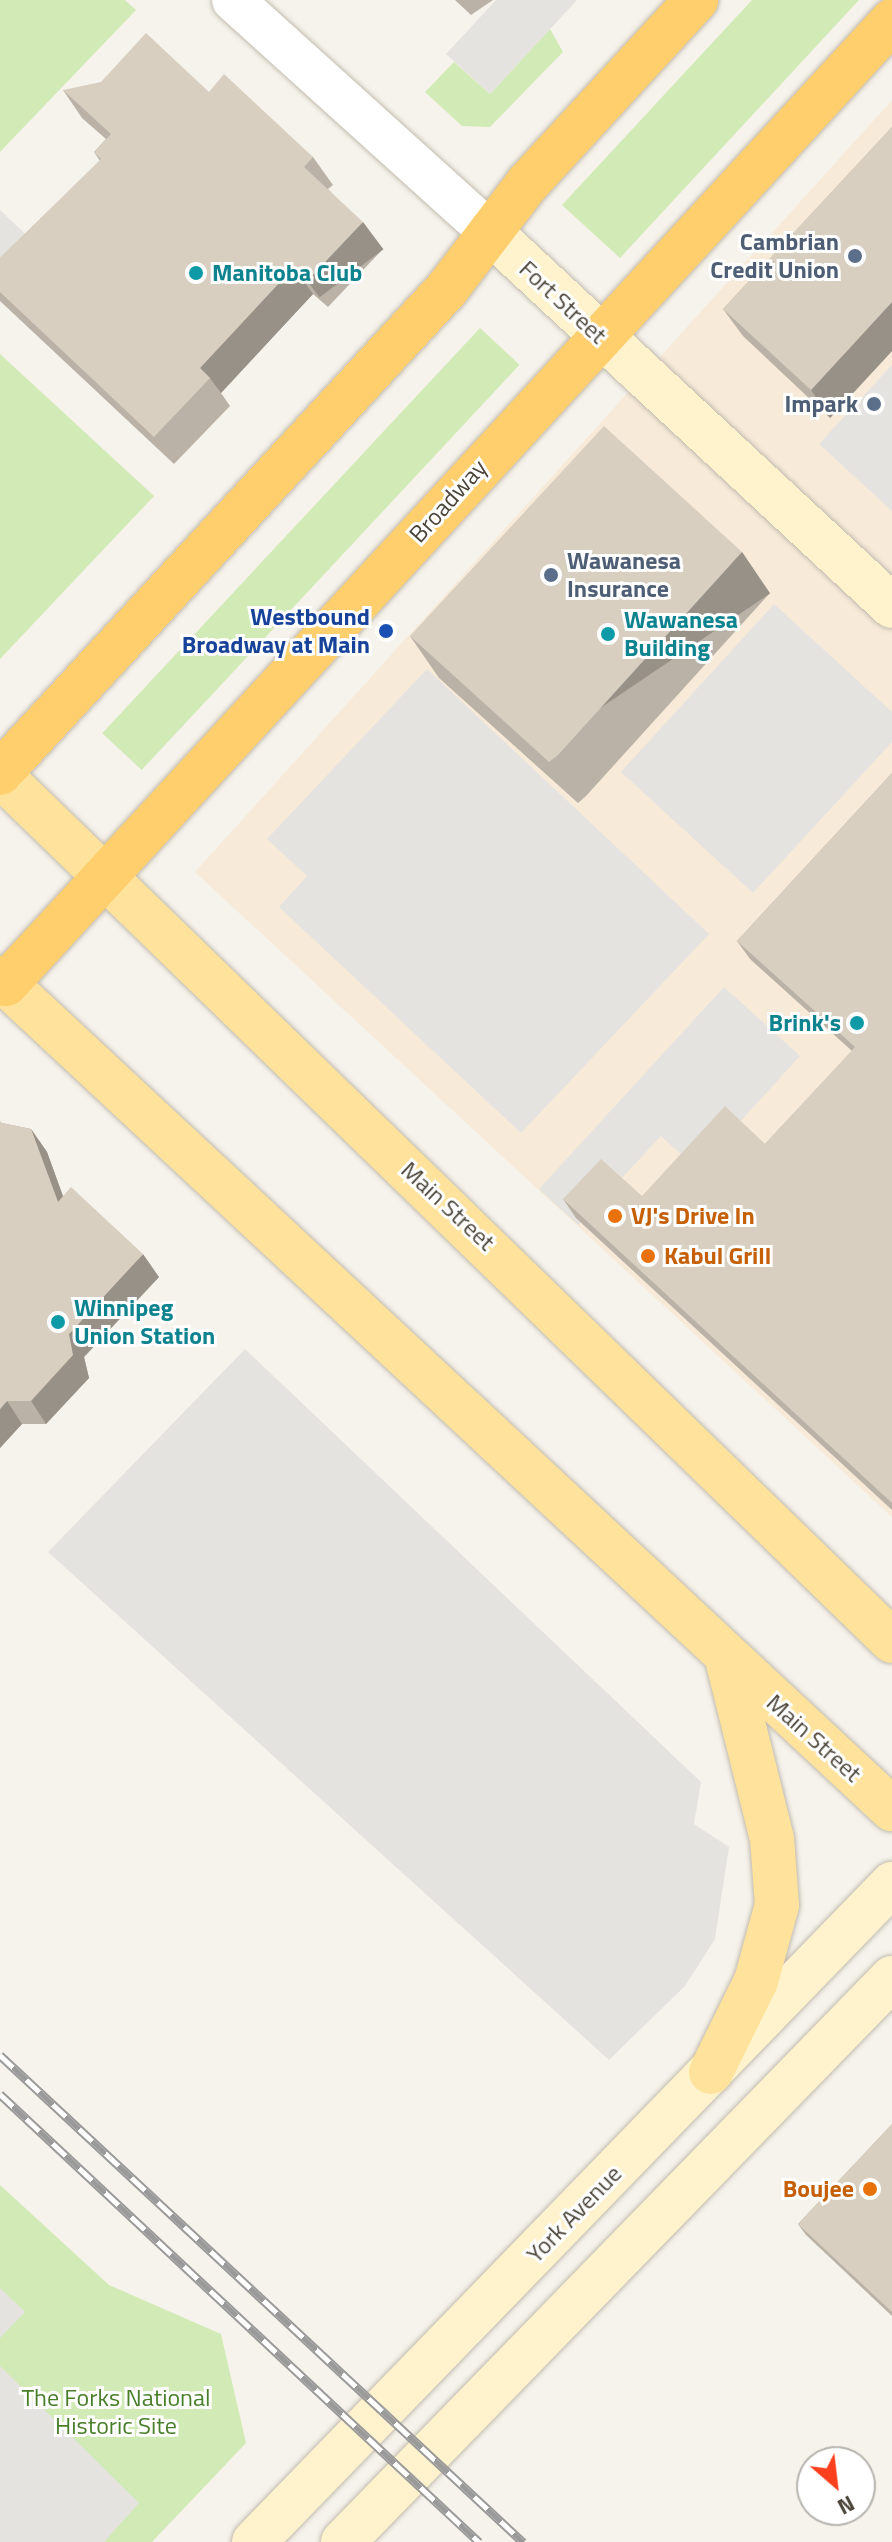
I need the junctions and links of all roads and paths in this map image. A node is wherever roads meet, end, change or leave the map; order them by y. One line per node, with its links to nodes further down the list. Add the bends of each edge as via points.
1 (233, 0): 4 (street, Fort Street)
2 (696, 0): 4 (highway)
3 (892, 21): 5 (highway, Broadway)
4 (490, 232): 5 (main road, Fort Street); 7 (highway, via 447,289)
5 (599, 336): 6 (main road, Fort Street); 8 (highway, Broadway)
6 (892, 606)
7 (0, 774): 8 (main road, Main Street)
8 (106, 876): 9 (highway, Broadway); 10 (main road, Main Street)
9 (3, 981): 11 (main road, Main Street)
10 (892, 1641)
11 (728, 1662): 12 (main road, Main Street); 15 (main road, via 772,1839 777,1905 756,1981)
12 (892, 1809)
13 (892, 1884): 15 (main road, York Avenue)
14 (892, 1978): 17 (main road)
15 (711, 2072): 16 (main road, York Avenue)
16 (254, 2542)
17 (343, 2542)

